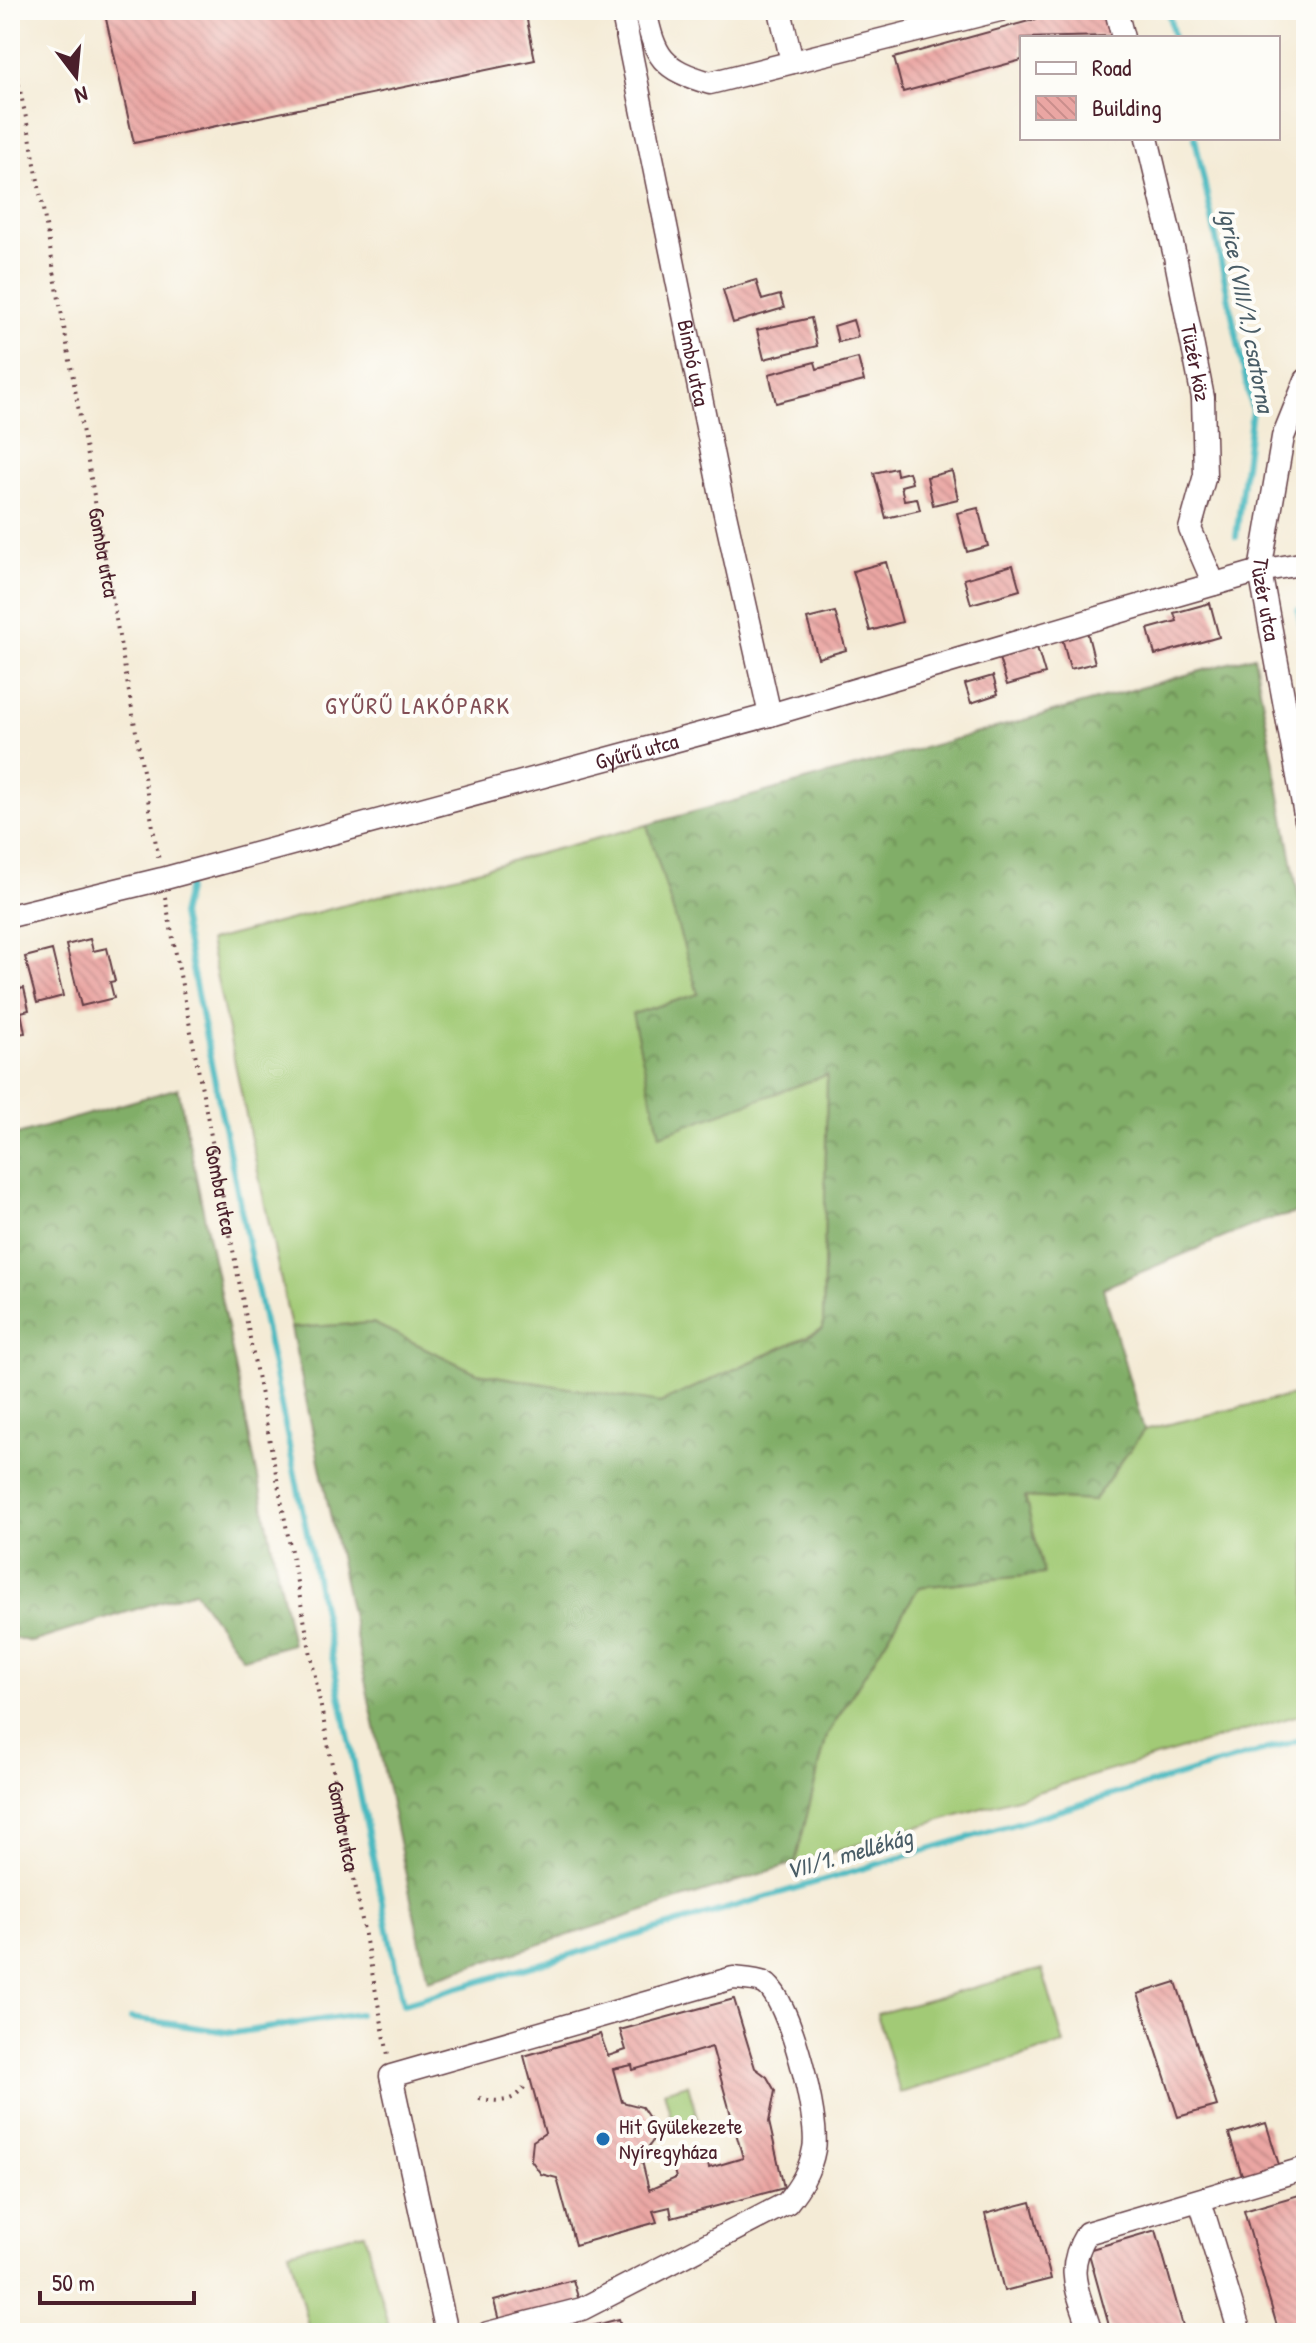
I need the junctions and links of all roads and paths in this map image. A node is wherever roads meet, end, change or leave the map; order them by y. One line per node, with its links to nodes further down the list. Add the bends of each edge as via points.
1 (622, 10): 14 (street, Bimbó utca)
2 (645, 10): 8 (street, via 653,51 678,74 710,83)
3 (780, 10): 8 (street)
4 (1000, 10): 8 (street)
5 (1116, 10): 6 (street)
6 (1122, 36)
7 (10, 45): 16 (path, Gomba utca)
8 (792, 62)
9 (1147, 140): 13 (street, Tüzér köz, via 1203,398 1205,475 1190,529)
10 (1306, 380): 12 (street, Tüzér utca, via 1283,437)
11 (1306, 563): 12 (street, Gyűrű utca)
12 (1260, 571): 13 (street, Gyűrű utca); 15 (street, Tüzér utca)
13 (1214, 584): 14 (street, Gyűrű utca)
14 (770, 715): 16 (street, Gyűrű utca)
15 (1306, 820)
16 (162, 879): 17 (street, Gyűrű utca); 18 (path, Gomba utca)
17 (10, 916)
18 (391, 2076): 23 (street); 24 (street, via 733,1978 763,1982 780,1997 813,2114 815,2148 803,2183 787,2203 582,2309)
19 (526, 2085): 20 (path, via 507,2101)
20 (479, 2098)
21 (1306, 2168): 22 (street)
22 (1200, 2201): 25 (street, via 1087,2233 1072,2267); 26 (street)
23 (447, 2333)
24 (488, 2333)
25 (1091, 2333)
26 (1240, 2333)

